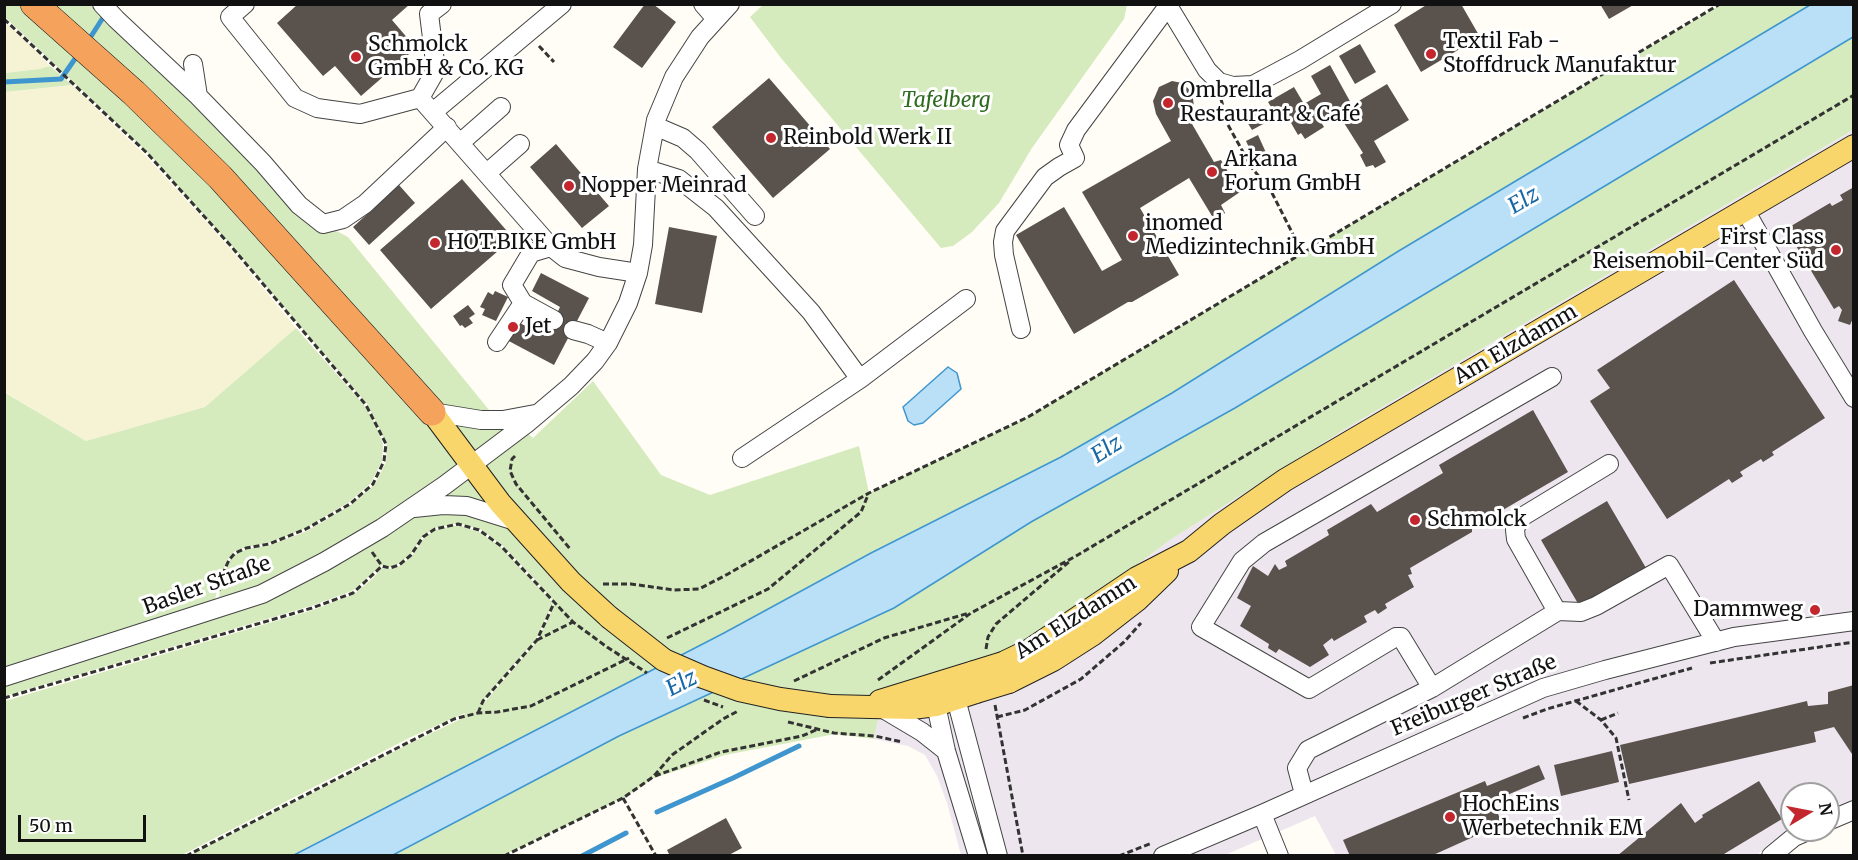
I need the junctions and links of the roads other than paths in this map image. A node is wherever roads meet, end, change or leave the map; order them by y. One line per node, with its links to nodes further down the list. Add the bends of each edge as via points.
1 (34, 4): 37 (highway, via 220,177)
2 (102, 4): 12 (street)
3 (245, 4): 13 (street, via 230,17 295,98 317,108 360,114)
4 (442, 4): 13 (street, via 429,14 436,70)
5 (561, 4): 15 (street)
6 (703, 4): 10 (street)
7 (730, 4): 10 (street, Basler Straße)
8 (1392, 4): 9 (street, via 1253,85 1233,86 1219,82 1207,70)
9 (1168, 5): 30 (street, via 1077,130 1068,145 1075,158 1045,177 1005,231 1004,255)
10 (716, 19): 16 (street, Basler Straße, via 674,76)
11 (193, 64): 12 (street)
12 (198, 96): 17 (street, via 299,205 324,224 343,219 365,204)
13 (420, 99): 15 (street)
14 (501, 107): 18 (street)
15 (433, 112): 17 (street)
16 (655, 126): 21 (street, Basler Straße); 24 (street, via 683,138 698,151)
17 (447, 127): 18 (street)
18 (460, 143): 22 (street)
19 (520, 144): 22 (street)
20 (1854, 146): 23 (main road, Am Elzdamm)
21 (647, 169): 26 (street, Basler Straße); 35 (street, via 679,179 716,208 811,312)
22 (487, 173): 25 (street)
23 (1745, 210): 36 (street); 49 (main road, Am Elzdamm, bridge, via 1285,480 1222,524 1092,635 1053,660 999,664)
24 (755, 216)
25 (550, 248): 26 (street, via 564,258); 28 (street, via 531,253 512,285)
26 (638, 273): 33 (street, Basler Straße)
27 (966, 299): 35 (street)
28 (523, 303): 29 (street); 32 (street)
29 (554, 320)
30 (1021, 329)
31 (573, 330): 33 (street)
32 (497, 342)
33 (608, 343): 38 (street, Basler Straße, via 572,386)
34 (1552, 377): 48 (street, via 1264,543 1242,561 1201,627 1309,689 1401,637)
35 (860, 379): 39 (street)
36 (1854, 398)
37 (432, 412): 38 (street, via 481,420); 41 (main road, Am Elzdamm)
38 (537, 414): 41 (street, Basler Straße)
39 (742, 458)
40 (1609, 464): 44 (street, via 1518,521 1516,538)
41 (471, 465): 42 (street, Basler Straße); 43 (main road, Am Elzdamm)
42 (410, 509): 43 (street, via 466,506); 47 (street, Basler Straße, via 363,540 262,594)
43 (515, 521): 50 (main road, Am Elzdamm, bridge, via 571,582 664,660 739,690 780,699 830,706)
44 (1558, 611): 46 (street, via 1581,612 1669,565); 48 (street)
45 (1854, 621): 46 (street, Freiburger Straße)
46 (1716, 642): 52 (street, Freiburger Straße, via 1544,688)
47 (4, 677)
48 (1432, 688): 52 (street, via 1308,750 1297,768)
49 (957, 691): 50 (main road, Am Elzdamm, via 912,708); 51 (street); 58 (street)
50 (871, 700): 51 (street)
51 (946, 751): 57 (street)
52 (1304, 794): 54 (street, Freiburger Straße)
53 (1854, 810): 55 (street)
54 (1262, 814): 59 (street, Freiburger Straße); 60 (street)
55 (1840, 816)
56 (1788, 842): 61 (street)
57 (978, 855)
58 (998, 855)
59 (1163, 855)
60 (1279, 855)
61 (1771, 855)

